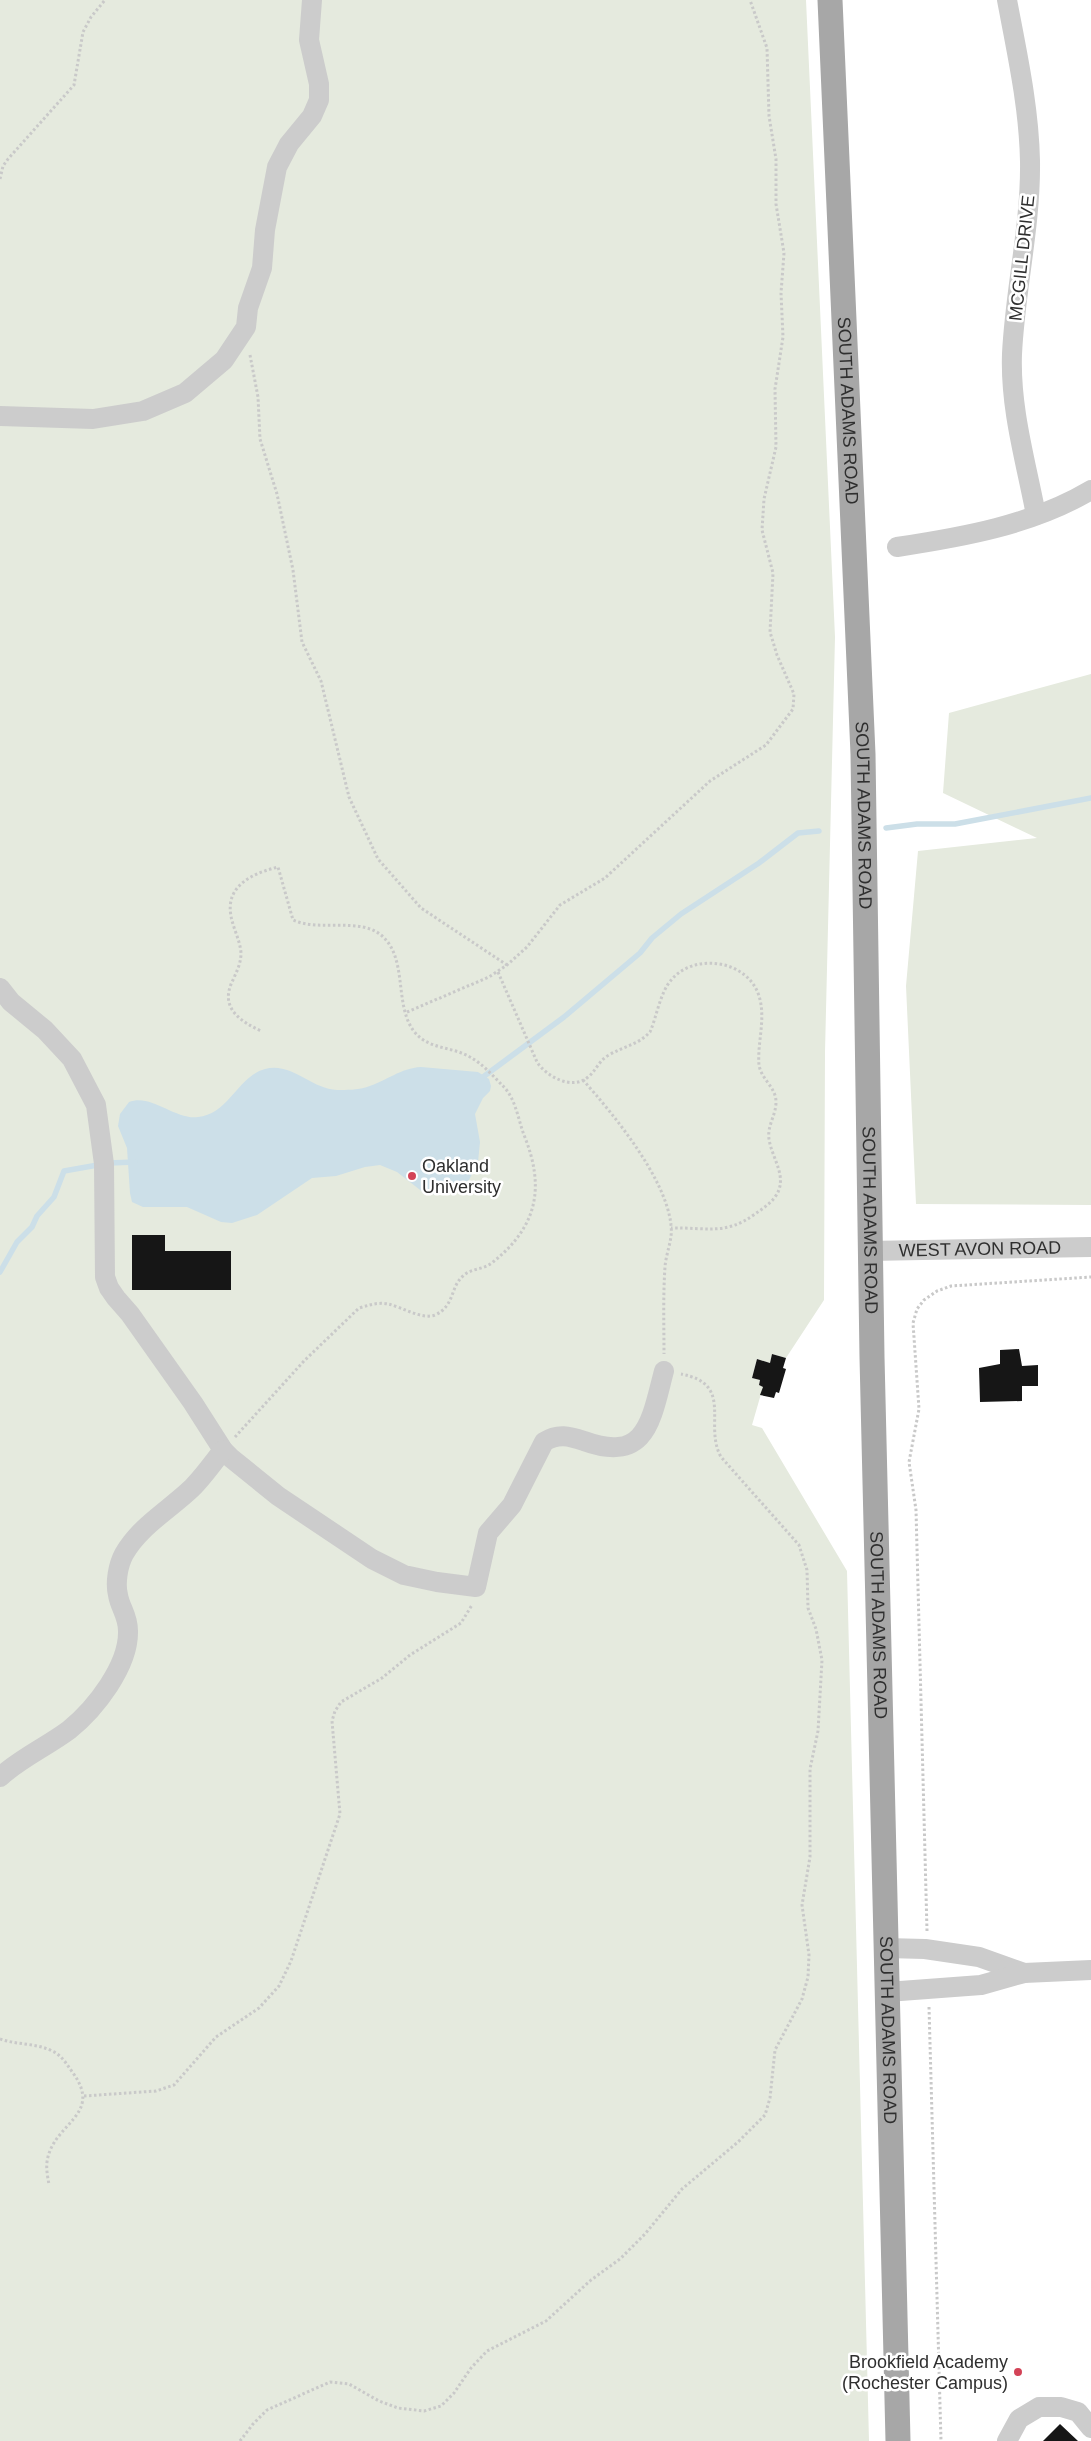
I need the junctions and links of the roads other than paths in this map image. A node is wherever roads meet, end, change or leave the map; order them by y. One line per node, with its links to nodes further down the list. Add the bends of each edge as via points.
1 (312, 0): 4 (street, via 309,40 319,84 319,100 312,116 289,144 277,167 265,230 262,268 248,308 246,327 224,360 185,393 143,411 93,419)
2 (830, 0): 10 (main road, SOUTH ADAMS ROAD, via 863,754)
3 (1007, 0): 6 (street, MCGILL DRIVE, via 1024,100 1030,162 1028,215 1014,326 1012,383)
4 (0, 416)
5 (1091, 490): 6 (street)
6 (1036, 515): 7 (street, via 981,532)
7 (897, 548)
8 (0, 988): 12 (street, via 72,1059 96,1105 104,1164 105,1277 109,1288 194,1403)
9 (1091, 1247): 10 (street, WEST AVON ROAD)
10 (869, 1251): 14 (main road, SOUTH ADAMS ROAD)
11 (664, 1371): 12 (street, via 646,1430 633,1443 612,1449 568,1436 544,1442 516,1499 488,1533 476,1587 404,1575 372,1559 278,1496)
12 (223, 1450): 13 (street, via 190,1489 135,1538 123,1556 118,1575 118,1596 126,1613 126,1651 104,1692 69,1729 20,1760)
13 (0, 1777)
14 (886, 1948): 16 (street, via 979,1957); 17 (main road, SOUTH ADAMS ROAD)
15 (1091, 1970): 16 (street)
16 (1024, 1972): 17 (street, via 982,1985)
17 (887, 1992): 19 (main road, SOUTH ADAMS ROAD)
18 (1091, 2428): 20 (street, via 1078,2412 1061,2407 1039,2407 1019,2419)
19 (898, 2441)
20 (1007, 2441)

